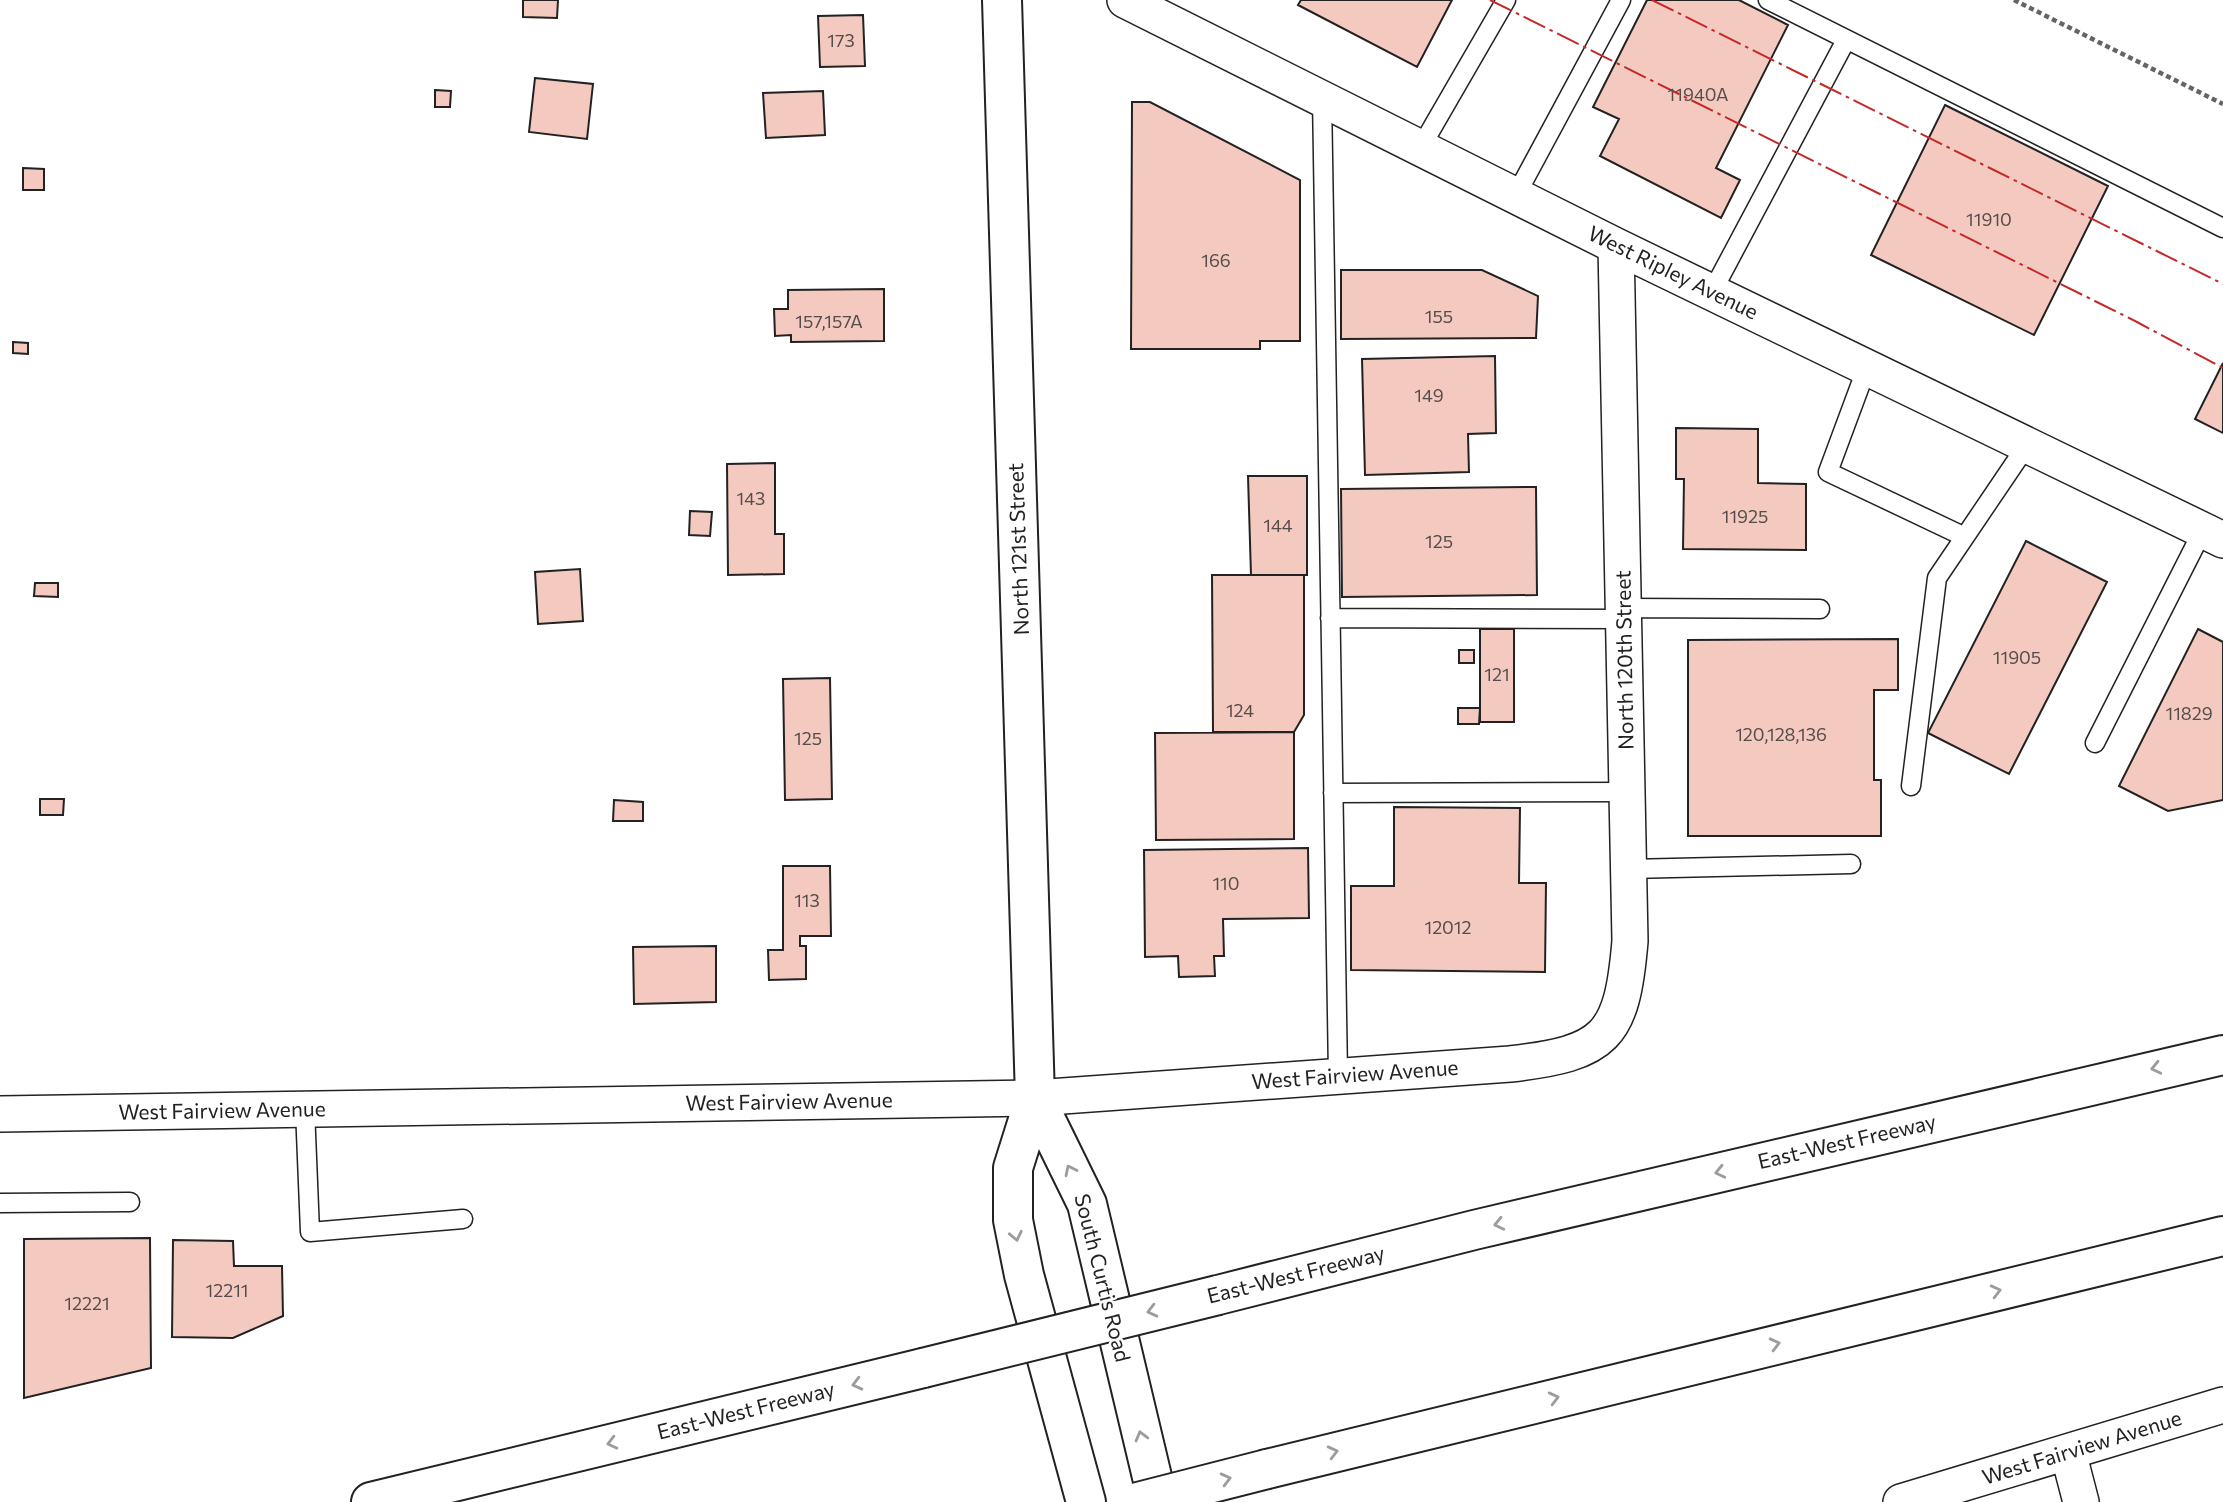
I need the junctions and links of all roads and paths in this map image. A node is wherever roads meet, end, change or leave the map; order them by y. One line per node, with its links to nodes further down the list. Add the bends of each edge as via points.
1 (1002, 0): 31 (main road, North 121st Street)
2 (1125, 0): 8 (street, West Ripley Avenue)
3 (1506, 0): 10 (lane)
4 (1621, 0): 11 (lane)
5 (1768, 0): 7 (lane)
6 (2014, 0): 9 (path)
7 (1846, 40): 12 (lane); 14 (lane)
8 (1322, 96): 10 (street, West Ripley Avenue); 21 (lane)
9 (2223, 104)
10 (1421, 147): 11 (street, West Ripley Avenue)
11 (1516, 195): 13 (street, West Ripley Avenue)
12 (2223, 228)
13 (1616, 246): 14 (street, West Ripley Avenue); 20 (street, North 120th Street)
14 (1712, 292): 15 (street, West Ripley Avenue)
15 (1867, 367): 16 (street, West Ripley Avenue); 18 (lane, via 1828,472)
16 (2026, 445): 17 (street, West Ripley Avenue); 18 (lane)
17 (2213, 535): 22 (lane)
18 (1965, 537): 23 (lane, via 1937,578)
19 (1820, 609): 20 (lane)
20 (1624, 614): 21 (lane); 24 (street, North 120th Street)
21 (1330, 618): 25 (lane)
22 (2095, 743)
23 (1911, 786)
24 (1628, 792): 25 (lane); 27 (street, North 120th Street)
25 (1333, 793): 30 (lane)
26 (1851, 864): 27 (lane)
27 (1629, 869): 28 (street, North 120th Street, via 1630,941 1620,1008 1608,1032)
28 (1576, 1052): 30 (street, West Fairview Avenue, via 1510,1064)
29 (2223, 1055): 40 (main road, East-West Freeway, one-way to 40, bridge, via 1474,1230)
30 (1338, 1075): 31 (street, West Fairview Avenue)
31 (1035, 1098): 32 (street, West Fairview Avenue); 41 (main road, one-way to 41, via 1013,1168 1013,1220); 43 (main road, South Curtis Road, one-way to 31, via 1087,1204)
32 (305, 1109): 33 (street, West Fairview Avenue); 36 (lane, via 310,1232)
33 (0, 1114)
34 (130, 1202): 35 (lane)
35 (0, 1203)
36 (463, 1219)
37 (2223, 1236): 42 (main road, one-way to 37, bridge)
38 (2223, 1405): 39 (street, West Fairview Avenue)
39 (2068, 1452): 44 (street, West Fairview Avenue); 45 (street)
40 (371, 1502)
41 (1086, 1502)
42 (1138, 1502)
43 (1158, 1502)
44 (1901, 1502)
45 (2081, 1502)

